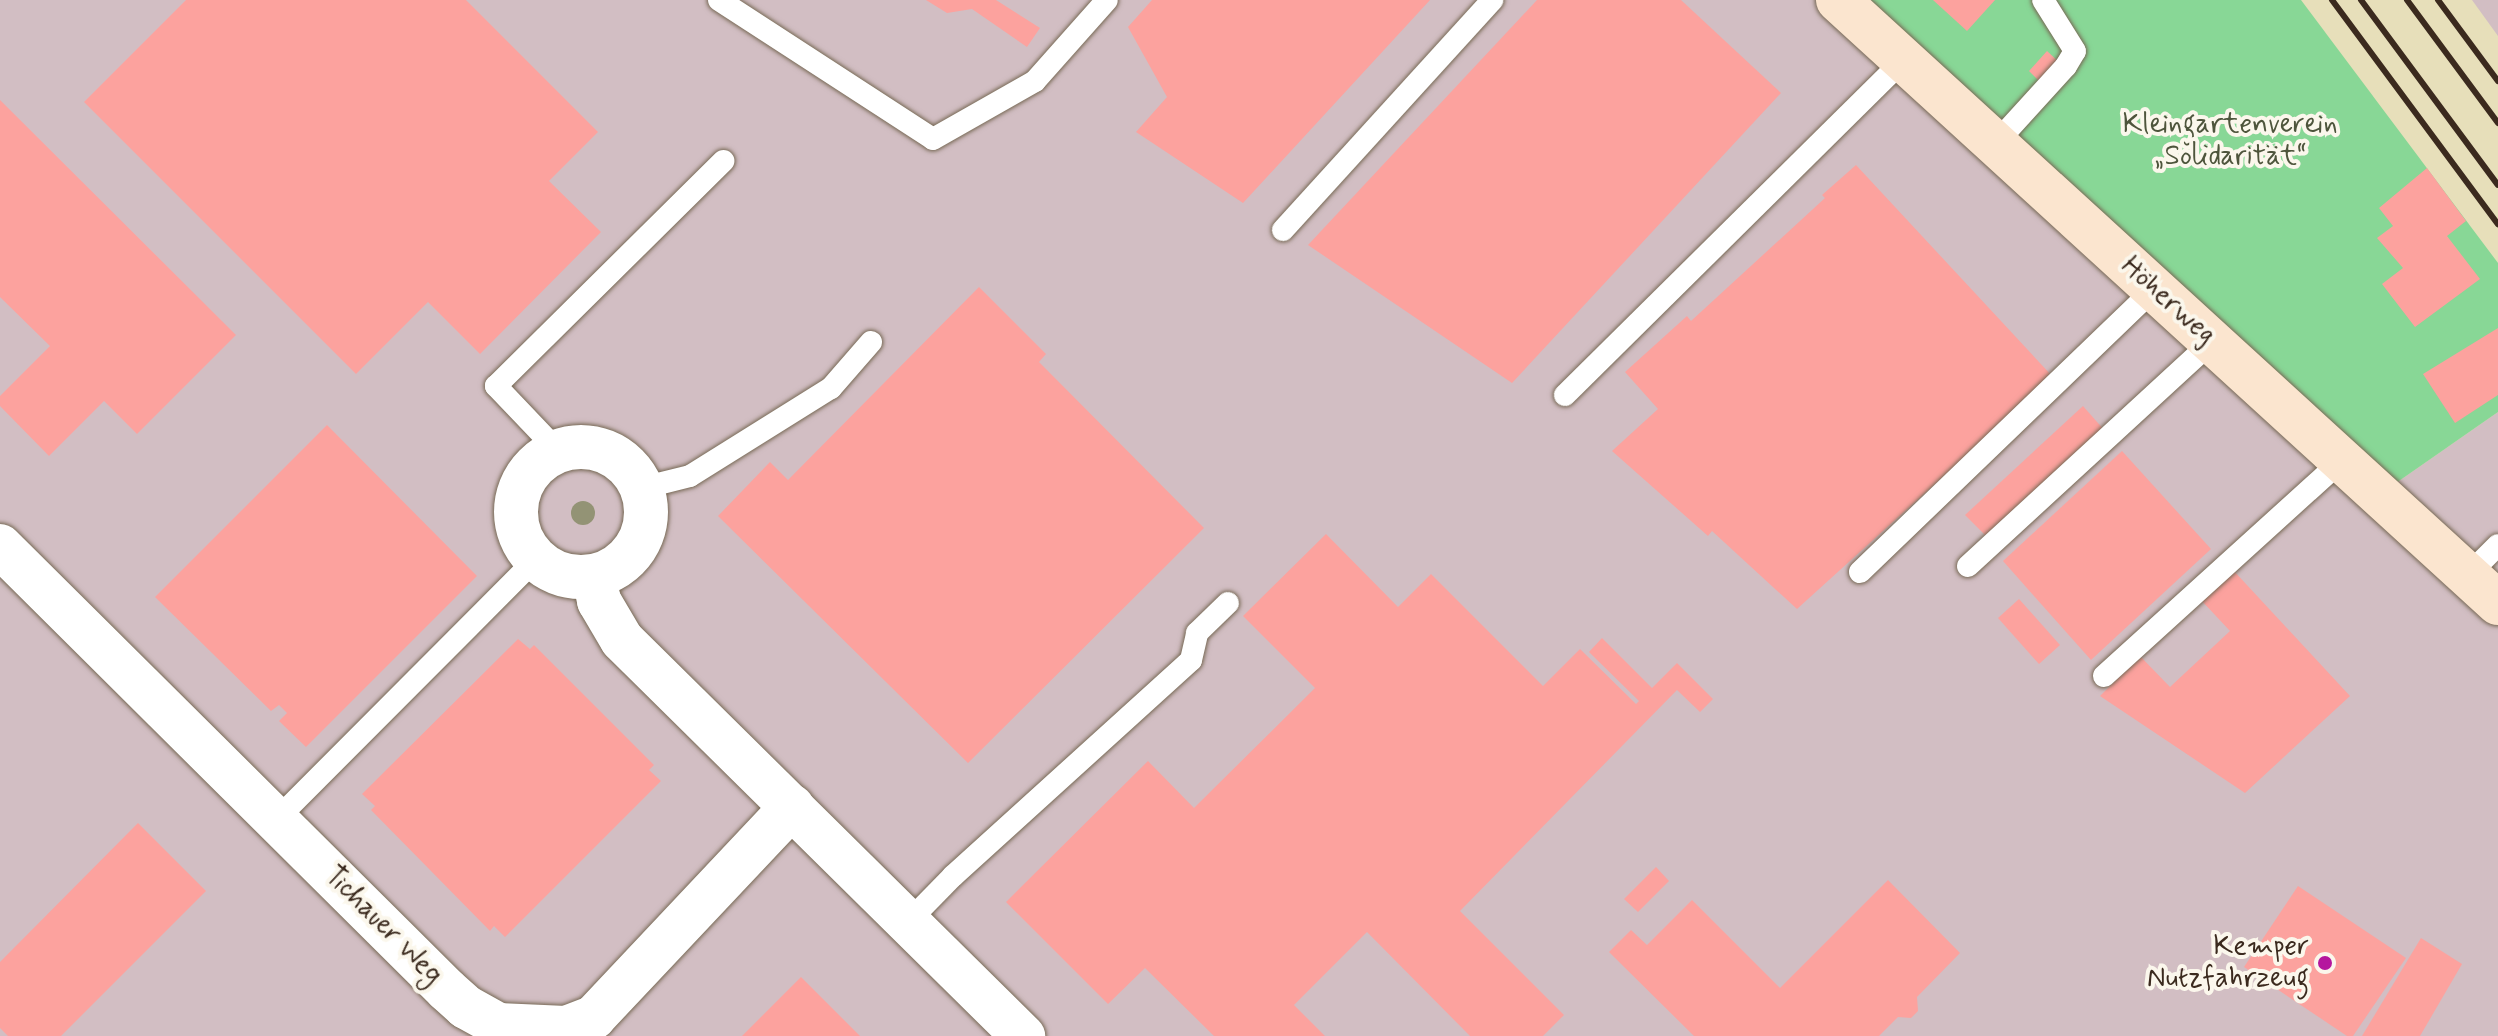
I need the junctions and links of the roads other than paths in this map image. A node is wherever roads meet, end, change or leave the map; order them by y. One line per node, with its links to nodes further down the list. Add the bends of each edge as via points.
1 (719, 0): 2 (lane, via 933,139 1035,81)
2 (1107, 0)
3 (1492, 0): 9 (lane)
4 (1838, 0): 6 (street, Höherweg)
5 (2043, 0): 7 (lane, via 2075,51)
6 (1904, 60): 7 (street, Höherweg); 13 (lane)
7 (1995, 144): 10 (street, Höherweg)
8 (723, 161): 14 (lane, via 496,386)
9 (1283, 230)
10 (2154, 289): 12 (street, Höherweg); 20 (lane)
11 (871, 342): 16 (lane, via 831,388 690,476)
12 (2212, 342): 15 (street, Höherweg); 19 (lane)
13 (1565, 395)
14 (558, 451): 16 (street, via 600,450 625,464); 18 (street, via 534,467 516,506 520,535)
15 (2342, 460): 21 (street, Höherweg); 24 (lane)
16 (642, 488): 22 (street, via 647,516 639,544 620,565)
17 (0, 546): 26 (street, Tichauer Weg)
18 (536, 559): 22 (street, via 556,573); 26 (lane)
19 (1968, 566)
20 (1860, 572)
21 (2488, 574)
22 (594, 577): 25 (street, via 603,610 622,640)
23 (1228, 603): 27 (lane, via 1197,633 1191,660)
24 (2104, 676)
25 (792, 807): 26 (street, Tichauer Weg, via 594,1017 566,1028 498,1025 466,1007); 27 (street)
26 (276, 820)
27 (908, 922): 28 (street)
28 (1023, 1036)

